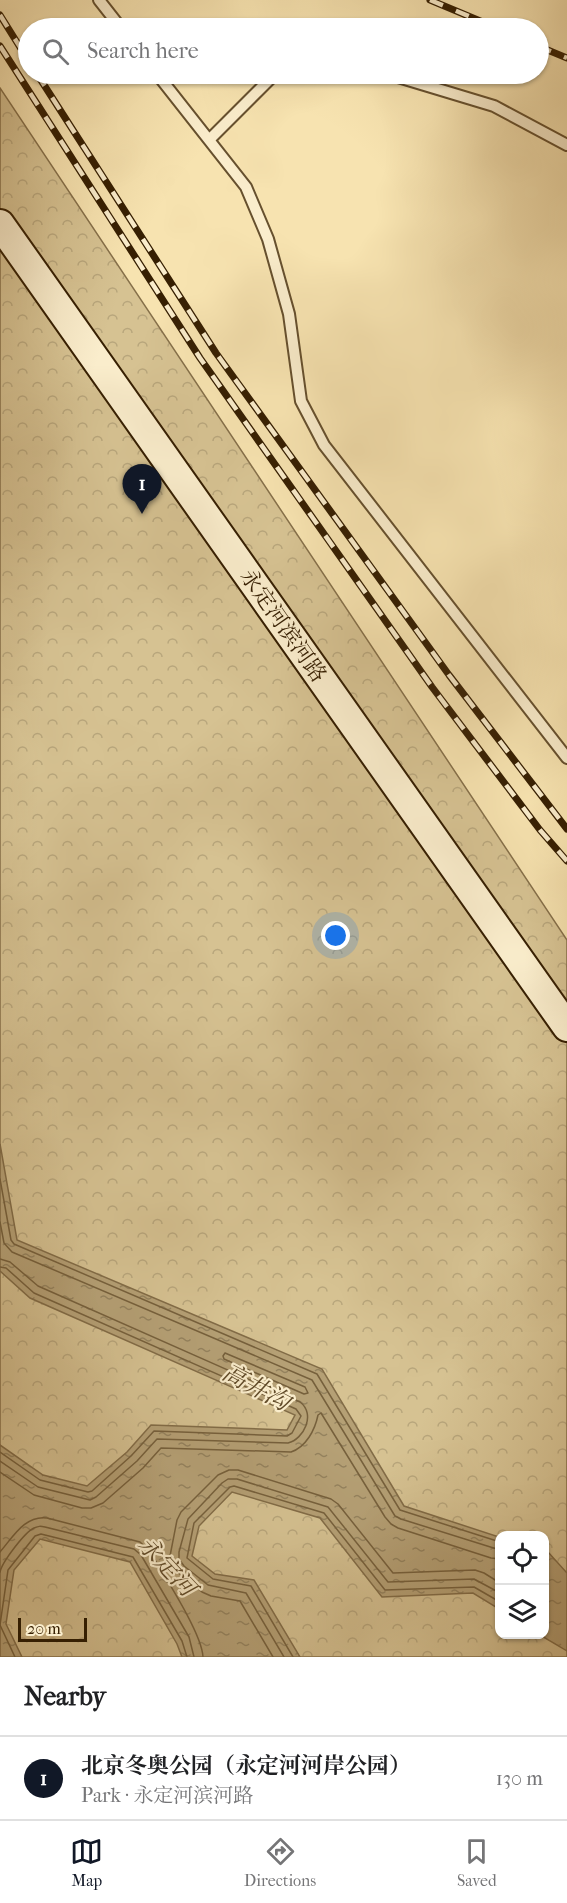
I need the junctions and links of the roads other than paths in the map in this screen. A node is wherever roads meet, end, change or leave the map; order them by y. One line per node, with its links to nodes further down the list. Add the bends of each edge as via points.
1 (99, 0): 2 (lane)
2 (113, 18)
3 (164, 84): 6 (lane)
4 (265, 84): 6 (lane)
5 (421, 84): 7 (lane, via 494,106)
6 (209, 140): 9 (lane, via 246,187 268,239 289,314 301,401 324,445)
7 (567, 145)
8 (0, 224): 10 (street, 永定河滨河路)
9 (567, 758)
10 (567, 1027)

